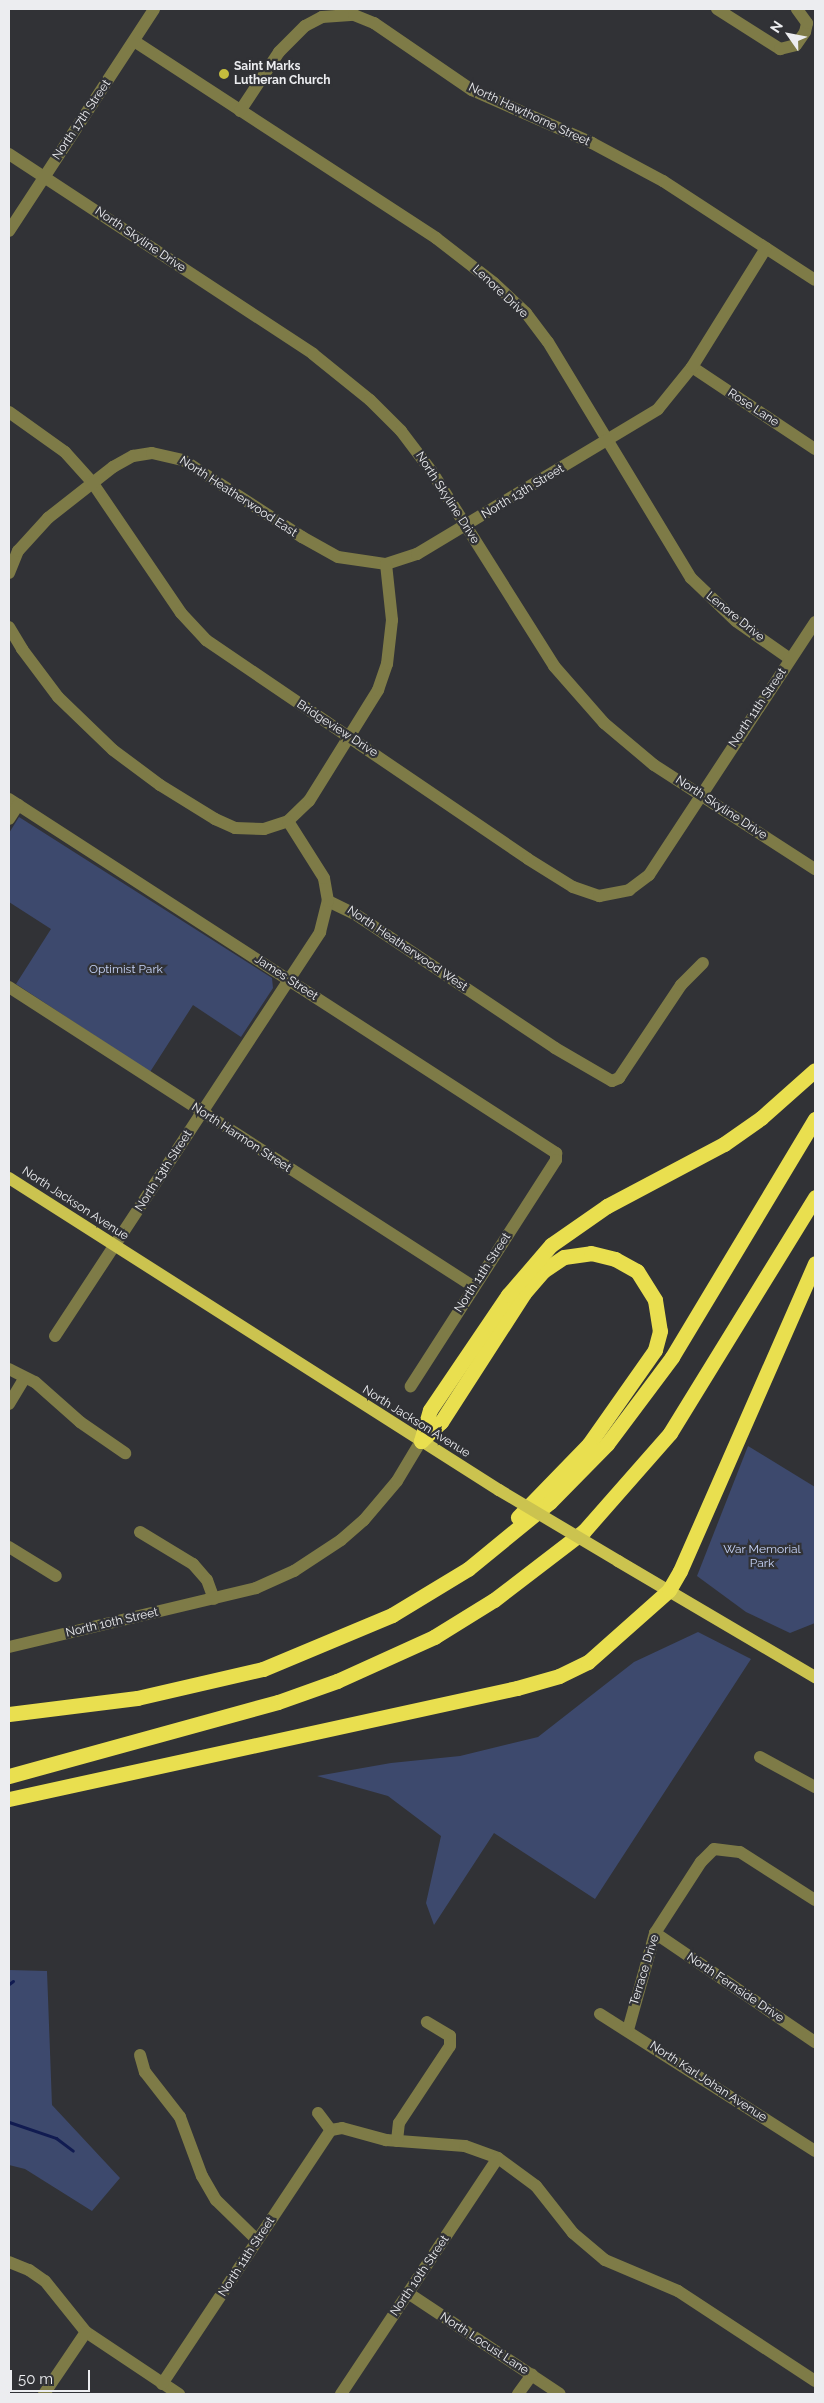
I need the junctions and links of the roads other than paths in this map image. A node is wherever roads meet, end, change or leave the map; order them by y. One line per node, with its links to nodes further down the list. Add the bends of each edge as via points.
1 (154, 9): 4 (street, North 17th Street)
2 (717, 9): 3 (street, via 780,49 796,45 806,32 807,23)
3 (797, 9)
4 (134, 42): 5 (street, Lenore Drive); 7 (street, North 17th Street)
5 (240, 111): 9 (street, North Hawthorne Street, via 294,35 322,17 354,15 374,23 472,90 592,143 662,180); 13 (street, Lenore Drive, via 436,238 494,283 526,314 548,342)
6 (9, 154): 7 (street, North Skyline Drive)
7 (44, 176): 8 (street, North 17th Street); 16 (street, North Skyline Drive, via 313,354 350,382 401,431)
8 (9, 231)
9 (766, 248): 10 (street, North Hawthorne Street); 11 (street, North 13th Street)
10 (815, 280)
11 (692, 367): 13 (street, North 13th Street, via 658,409); 14 (street, Rose Lane)
12 (9, 412): 15 (street, Bridgeview Drive, via 65,452)
13 (607, 441): 16 (street, North 13th Street); 21 (street, Lenore Drive, via 691,578 736,621)
14 (815, 449)
15 (92, 482): 17 (street, North Heatherwood East, via 133,456 170,455 191,464 323,550 350,561); 18 (street, via 29,536 18,551); 22 (street, Bridgeview Drive, via 199,634 246,670)
16 (466, 526): 17 (street, North 13th Street, via 418,554); 23 (street, North Skyline Drive, via 525,623 576,694 635,750)
17 (386, 564): 22 (street, via 392,620 387,664 370,705)
18 (9, 573)
19 (815, 622): 21 (street, North 11th Street)
20 (9, 627): 26 (street, via 58,697 112,750 160,785 235,828 264,829)
21 (790, 659): 23 (street, North 11th Street)
22 (348, 736): 23 (street, Bridgeview Drive, via 554,875 599,896 629,890 649,875); 26 (street, via 309,800)
23 (700, 795): 27 (street, North Skyline Drive)
24 (13, 802): 25 (street); 30 (street, James Street)
25 (9, 819)
26 (288, 821): 28 (street, via 319,868)
27 (815, 869)
28 (328, 901): 29 (street, North Heatherwood West, via 355,914 555,1048 612,1081 619,1078 681,985); 30 (street, North 13th Street, via 320,932)
29 (703, 963)
30 (289, 980): 33 (street, North 13th Street); 35 (street, James Street, via 549,1147 556,1153)
31 (9, 987): 33 (street, North Harmon Street)
32 (815, 1070): 46 (highway, via 768,1113 724,1144 608,1206 551,1245 508,1295 430,1410)
33 (202, 1113): 38 (street, North 13th Street); 40 (street, North Harmon Street)
34 (815, 1120): 50 (highway, via 672,1357 607,1444 550,1502)
35 (556, 1160): 40 (street, North 11th Street)
36 (9, 1178): 38 (main road, North Jackson Avenue)
37 (815, 1197): 58 (highway, via 670,1433 584,1531 494,1600 434,1637 337,1681 278,1702)
38 (114, 1246): 41 (street, North 13th Street); 46 (main road, North Jackson Avenue)
39 (815, 1263): 52 (highway)
40 (474, 1287): 44 (street, North 11th Street)
41 (55, 1336)
42 (9, 1369): 43 (street)
43 (24, 1379): 45 (street); 47 (street, via 35,1382 80,1422)
44 (410, 1386)
45 (9, 1404)
46 (422, 1441): 50 (highway, via 441,1422 524,1293 543,1271 564,1257 591,1253 615,1259 637,1271 655,1300 660,1331 655,1350 589,1444); 52 (main road, North Jackson Avenue, bridge, via 485,1482); 53 (street, North 10th Street, via 393,1487 342,1540 294,1571 256,1588)
47 (125, 1453)
48 (140, 1532): 53 (street, via 193,1564 207,1580)
49 (9, 1547): 51 (street)
50 (468, 1569): 56 (highway, via 392,1615 263,1669 137,1698)
51 (56, 1576)
52 (669, 1590): 55 (main road, North Jackson Avenue); 60 (highway, via 588,1662 560,1676)
53 (214, 1599): 54 (street, North 10th Street)
54 (9, 1648)
55 (815, 1677)
56 (9, 1714)
57 (760, 1757): 59 (street)
58 (9, 1776)
59 (815, 1787)
60 (9, 1799)
61 (815, 1900): 62 (street, Terrace Drive, via 735,1850 714,1849 701,1862)
62 (655, 1933): 65 (street, Terrace Drive); 66 (street, North Fernside Drive)
63 (600, 2014): 65 (street, North Karl Johan Avenue)
64 (428, 2022): 70 (street, via 450,2036 450,2046 399,2123)
65 (628, 2030): 71 (street, North Karl Johan Avenue)
66 (815, 2042)
67 (140, 2055): 73 (street, via 145,2072 180,2117 202,2176 216,2200)
68 (318, 2114): 69 (street)
69 (331, 2130): 70 (street, via 342,2128); 73 (street, North 11th Street)
70 (396, 2141): 72 (street, via 465,2146)
71 (815, 2151)
72 (498, 2158): 75 (street, North 10th Street); 78 (street, via 536,2186 573,2233 605,2260 678,2291)
73 (257, 2240): 79 (street, North 11th Street)
74 (9, 2262): 76 (street, via 45,2281)
75 (408, 2294): 77 (street, North Locust Lane); 82 (street, North 10th Street)
76 (86, 2332): 79 (street); 80 (street)
77 (532, 2375): 83 (street); 84 (street, North Locust Lane)
78 (815, 2381)
79 (162, 2384): 81 (street)
80 (44, 2394)
81 (179, 2394)
82 (341, 2394)
83 (518, 2394)
84 (560, 2394)

